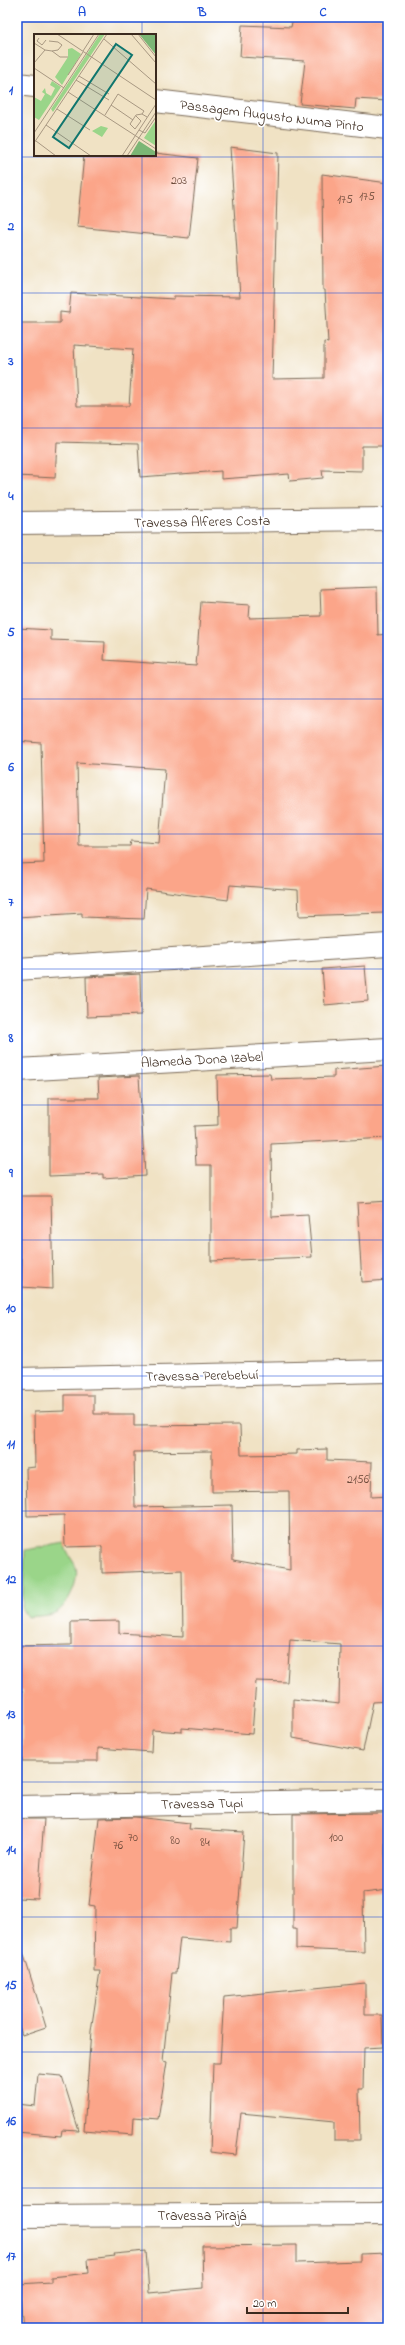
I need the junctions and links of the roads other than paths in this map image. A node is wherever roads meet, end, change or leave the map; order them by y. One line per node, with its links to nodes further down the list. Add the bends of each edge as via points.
1 (17, 84): 2 (street)
2 (34, 86)
3 (156, 101): 4 (street, Passagem Augusto Numa Pinto)
4 (388, 128)
5 (388, 519): 6 (street, Travessa Alferes Costa)
6 (17, 523)
7 (388, 945): 8 (street)
8 (17, 969)
9 (388, 1049): 10 (street, Alameda Dona Izabel)
10 (17, 1070)
11 (388, 1371): 12 (street, Travessa Perebebuí)
12 (17, 1379)
13 (388, 1800): 14 (street, Travessa Tupi)
14 (17, 1807)
15 (388, 2214): 16 (street, Travessa Pirajá)
16 (17, 2216)

